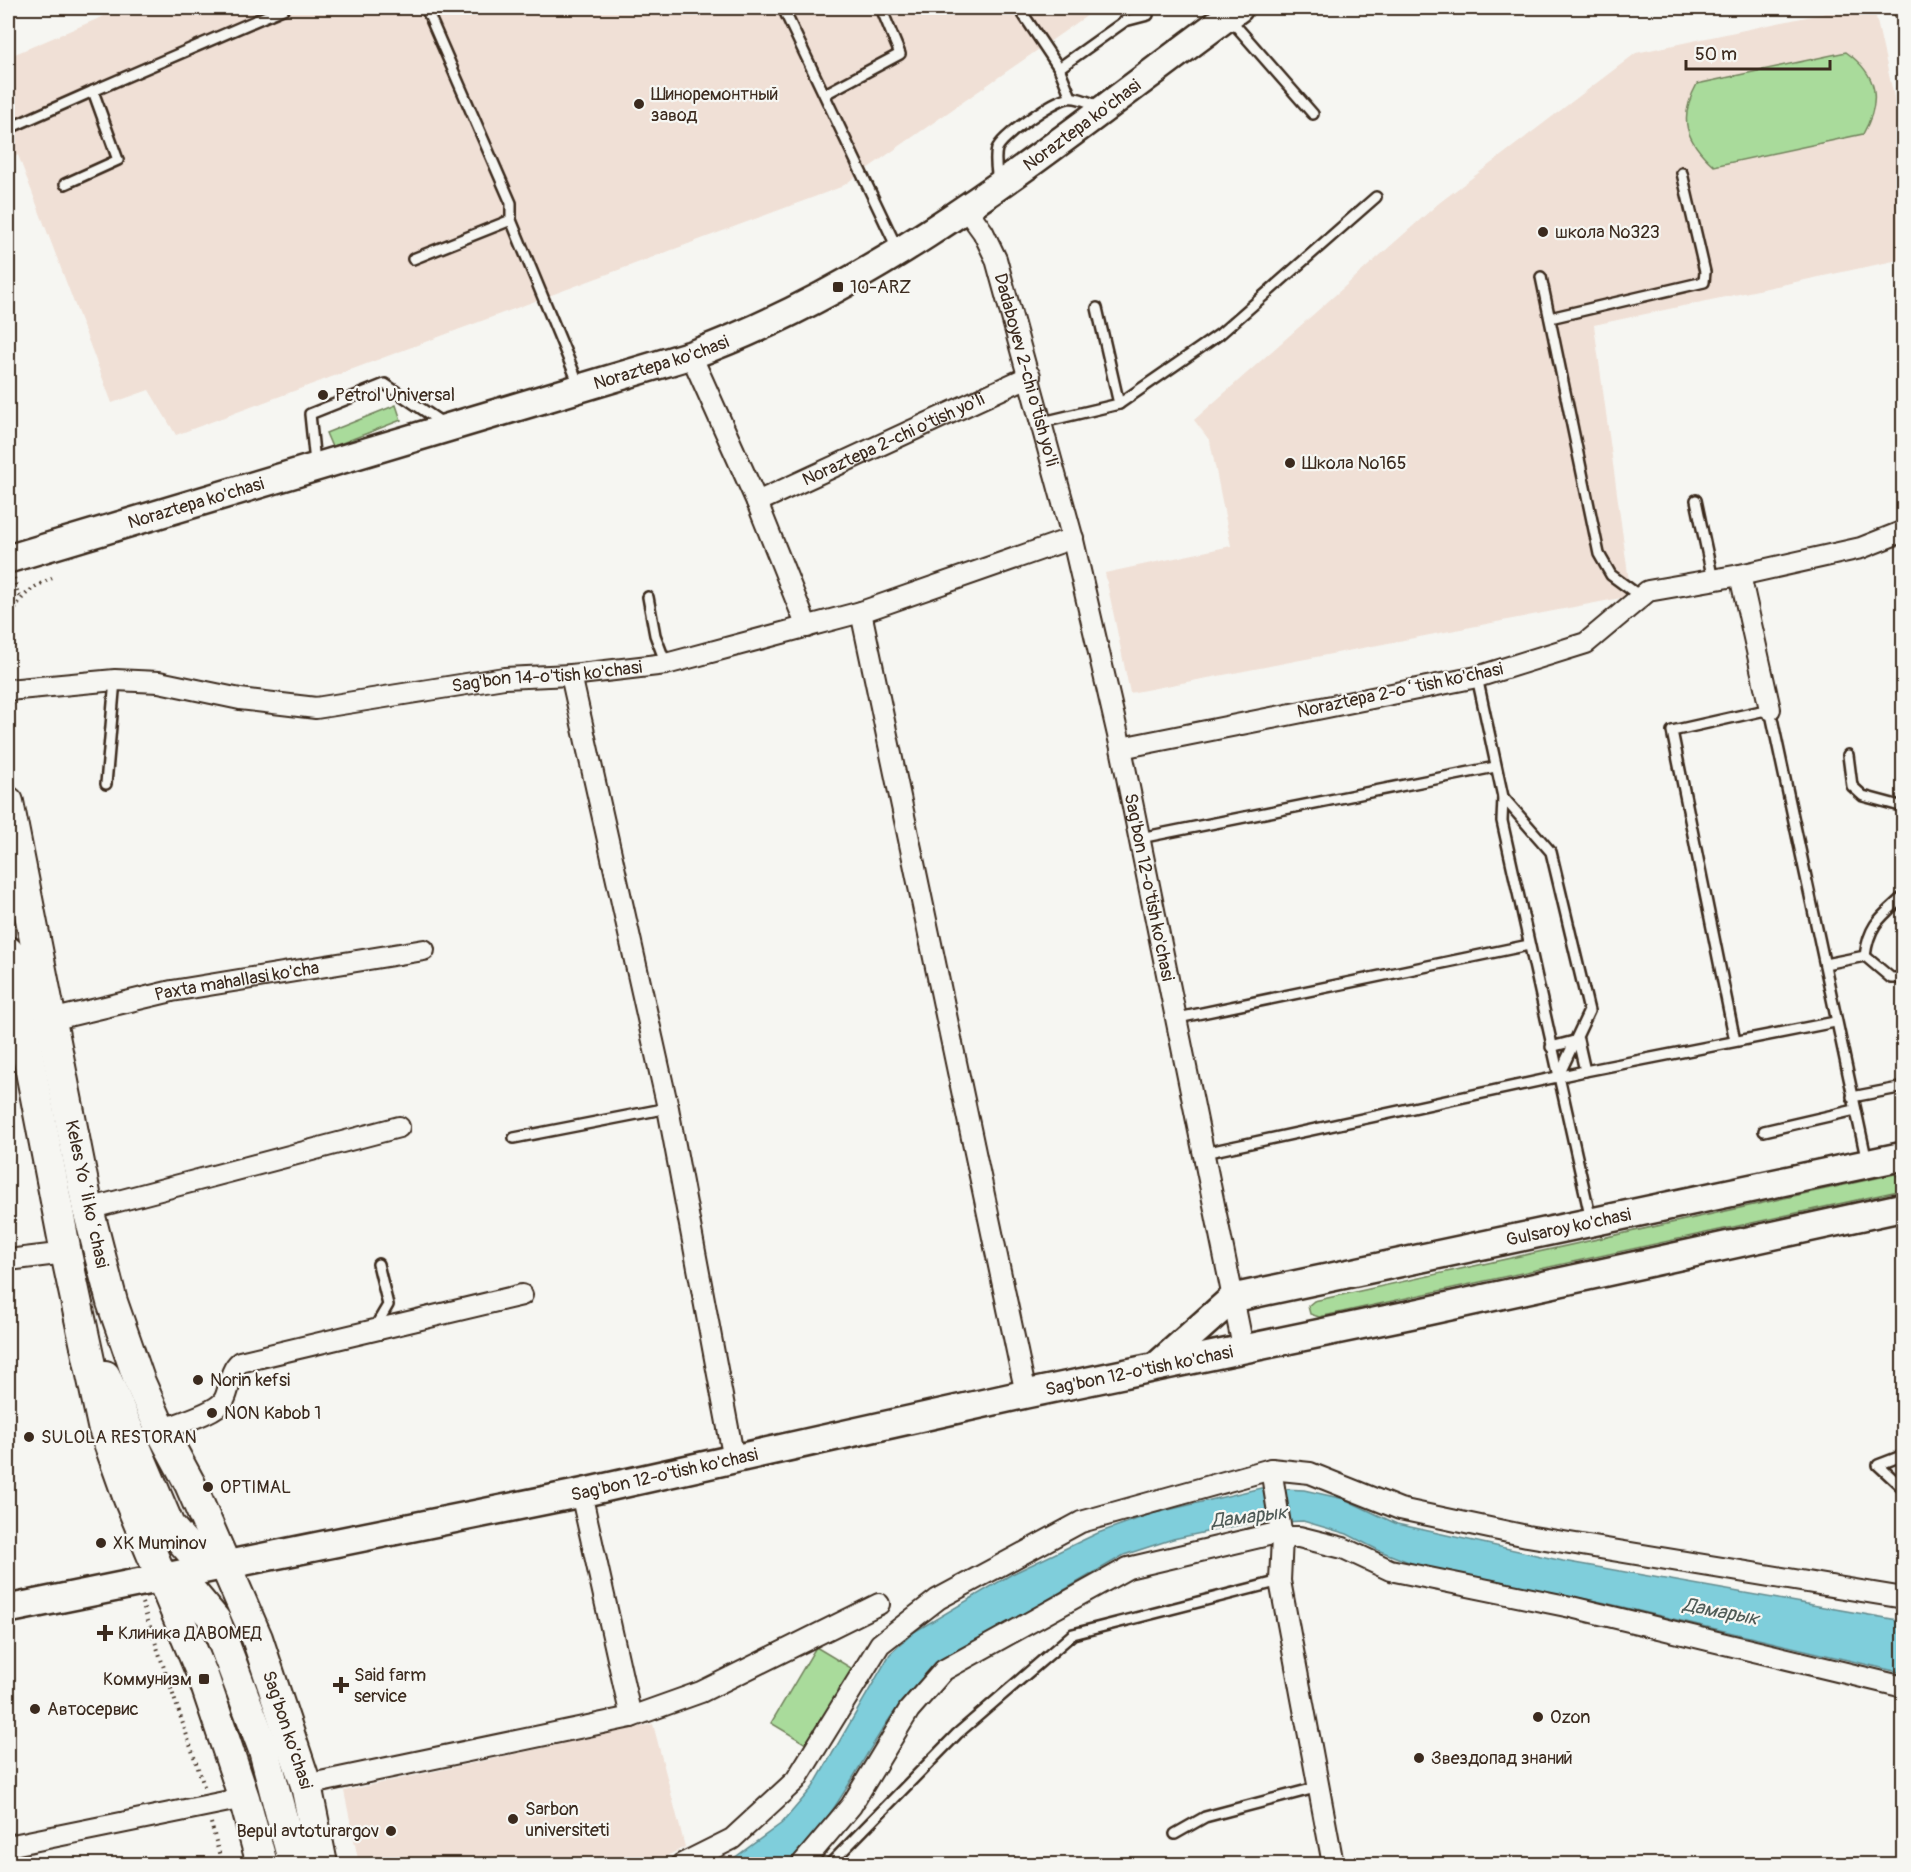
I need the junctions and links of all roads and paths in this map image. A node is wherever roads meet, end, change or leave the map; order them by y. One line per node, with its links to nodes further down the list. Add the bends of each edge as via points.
1 (285, 8): 9 (lane)
2 (426, 8): 20 (lane, via 511,203)
3 (783, 8): 10 (lane)
4 (881, 8): 10 (lane, via 900,54)
5 (1019, 8): 8 (lane)
6 (1233, 12): 12 (main road, Noraztepa ko'chasi); 13 (lane)
7 (1148, 15): 8 (lane, via 1125,21)
8 (1059, 68): 11 (lane)
9 (93, 91): 14 (lane); 16 (lane, via 118,160)
10 (825, 94): 21 (lane)
11 (1071, 97): 12 (lane); 17 (lane, via 1057,101 998,146)
12 (1104, 108): 17 (main road, Noraztepa ko'chasi)
13 (1313, 114)
14 (14, 126)
15 (1682, 173): 25 (lane, via 1704,282)
16 (65, 184)
17 (998, 187): 19 (main road, Noraztepa ko'chasi)
18 (1376, 197): 29 (lane, via 1220,334)
19 (967, 210): 21 (main road, Noraztepa ko'chasi); 27 (street, Dadaboyev 2-chi o'tish yo'li, via 984,232 996,259)
20 (511, 220): 22 (lane); 28 (lane)
21 (898, 252): 26 (main road, Noraztepa ko'chasi, via 776,320)
22 (413, 259)
23 (1541, 277): 25 (lane)
24 (1097, 308): 29 (lane)
25 (1550, 318): 42 (lane, via 1599,554 1611,576)
26 (691, 355): 28 (main road, Noraztepa ko'chasi); 34 (street)
27 (1030, 375): 30 (street, Dadaboyev 2-chi o'tish yo'li); 34 (street, Noraztepa 2-chi o'tish yo'li)
28 (580, 387): 31 (main road, Noraztepa ko'chasi)
29 (1119, 404): 30 (lane)
30 (1043, 422): 36 (street, Dadaboyev 2-chi o'tish yo'li)
31 (448, 428): 32 (main road, Noraztepa ko'chasi); 32 (lane, via 385,384 310,414)
32 (315, 468): 37 (main road, Noraztepa ko'chasi)
33 (1696, 500): 40 (lane)
34 (757, 502): 46 (street)
35 (1903, 532): 38 (street, Noraztepa 2-oʻtish ko'chasi, via 1861,548)
36 (1072, 537): 44 (street, Sag'bon 14-o'tish ko'chasi); 53 (street, Sag'bon 12-o'tish ko'chasi)
37 (8, 559)
38 (1740, 575): 40 (street, Noraztepa 2-oʻtish ko'chasi); 52 (street)
39 (55, 577): 45 (path, via 20,596)
40 (1713, 580): 42 (street, Noraztepa 2-oʻtish ko'chasi, via 1648,591)
41 (648, 597): 47 (lane, via 655,635)
42 (1641, 597): 49 (street, Noraztepa 2-oʻtish ko'chasi, via 1586,643)
43 (8, 610): 45 (path)
44 (861, 612): 46 (street, Sag'bon 14-o'tish ko'chasi); 98 (street)
45 (14, 613): 51 (path, via 8,624)
46 (807, 627): 47 (street, Sag'bon 14-o'tish ko'chasi)
47 (666, 664): 48 (street, Sag'bon 14-o'tish ko'chasi)
48 (571, 675): 50 (street, Sag'bon 14-o'tish ko'chasi, via 504,678 316,708 240,699 159,682); 78 (street)
49 (1477, 677): 53 (street, Noraztepa 2-oʻtish ko'chasi); 55 (lane)
50 (115, 680): 51 (street, Sag'bon 14-o'tish ko'chasi); 56 (lane)
51 (9, 690)
52 (1770, 709): 66 (lane); 72 (lane, via 1672,731)
53 (1121, 747): 60 (street, Sag'bon 12-o'tish ko'chasi)
54 (1848, 754): 59 (lane, via 1852,786 1863,796)
55 (1495, 767): 57 (lane); 60 (lane)
56 (106, 784)
57 (1503, 797): 62 (lane, via 1502,821); 71 (lane, via 1551,852 1589,1011)
58 (8, 802): 69 (main road, Keles Yoʻli koʻchasi)
59 (1904, 807)
60 (1140, 838): 68 (street, Sag'bon 12-o'tish ko'chasi)
61 (1904, 896): 65 (lane, via 1875,922 1868,935)
62 (1529, 945): 68 (lane); 73 (lane)
63 (424, 950): 69 (street, Paxta mahallasi ko'cha, via 172,991)
64 (8, 951): 89 (main road, Keles Yoʻli koʻchasi)
65 (1865, 956): 66 (lane); 67 (lane, via 1892,978)
66 (1825, 964): 70 (lane)
67 (1904, 978)
68 (1178, 1018): 83 (street, Sag'bon 12-o'tish ko'chasi)
69 (51, 1020): 87 (main road, Keles Yoʻli koʻchasi)
70 (1835, 1022): 72 (lane); 77 (lane)
71 (1578, 1040): 73 (lane); 74 (lane); 75 (lane)
72 (1735, 1041): 74 (lane)
73 (1551, 1047): 75 (lane)
74 (1585, 1071): 75 (lane)
75 (1558, 1077): 83 (lane); 88 (lane)
76 (1904, 1087): 77 (lane)
77 (1852, 1097): 79 (lane)
78 (668, 1108): 82 (lane); 101 (street)
79 (1855, 1110): 81 (lane); 85 (lane)
80 (399, 1127): 87 (street)
81 (1764, 1131)
82 (514, 1138)
83 (1204, 1153): 93 (street, Sag'bon 12-o'tish ko'chasi)
84 (1904, 1156): 85 (main road, Gulsaroy ko'chasi)
85 (1867, 1164): 88 (main road, Gulsaroy ko'chasi)
86 (1904, 1207): 96 (main road)
87 (88, 1209): 99 (main road, Keles Yoʻli koʻchasi, via 121,1332)
88 (1592, 1223): 93 (main road, Gulsaroy ko'chasi)
89 (66, 1253): 90 (street); 94 (main road, Keles Yoʻli koʻchasi)
90 (8, 1260)
91 (378, 1264): 95 (lane, via 388,1305)
92 (522, 1295): 95 (street)
93 (1233, 1298): 96 (street, Sag'bon 12-o'tish ko'chasi); 97 (main road)
94 (81, 1324): 106 (main road, via 170,1526 191,1551); 107 (main road, Keles Yoʻli koʻchasi, via 103,1426)
95 (374, 1329): 99 (street, via 240,1362 234,1367 224,1400 216,1408)
96 (1243, 1347): 97 (main road, Sag'bon 12-o'tish ko'chasi)
97 (1156, 1366): 98 (main road, Sag'bon 12-o'tish ko'chasi)
98 (1026, 1394): 101 (main road, Sag'bon 12-o'tish ko'chasi)
99 (161, 1430): 106 (main road, Keles Yoʻli koʻchasi)
100 (1904, 1455): 103 (lane, via 1878,1465)
101 (734, 1460): 104 (main road, Sag'bon 12-o'tish ko'chasi)
102 (1271, 1470): 105 (street); 109 (street, via 1310,1473 1400,1509 1527,1536); 124 (street, via 1081,1522 938,1599 879,1644 796,1780 732,1839)
103 (1904, 1489)
104 (581, 1493): 106 (main road, Sag'bon 12-o'tish ko'chasi); 113 (street)
105 (1282, 1534): 108 (street); 112 (street, via 1343,1548 1390,1570 1571,1606); 125 (street, via 1128,1568 944,1670 909,1710 851,1806)
106 (226, 1566): 107 (main road, Sag'bon 12-o'tish ko'chasi); 114 (main road, Sag’bon ko’chasi, via 257,1638)
107 (162, 1578): 111 (main road, Sag'bon 12-o'tish ko'chasi); 116 (main road, via 204,1679); 122 (main road, via 190,1590 215,1620 264,1750)
108 (1280, 1581): 115 (street); 126 (lane, via 1073,1634 957,1734)
109 (1903, 1598)
110 (879, 1604): 113 (street, via 701,1692)
111 (8, 1609)
112 (1904, 1687)
113 (631, 1717): 114 (street)
114 (306, 1785): 123 (main road, Sag’bon ko’chasi)
115 (1319, 1787): 118 (lane, via 1205,1817); 127 (street)
116 (244, 1798): 117 (street); 121 (main road)
117 (206, 1807): 119 (street); 120 (path)
118 (1175, 1834)
119 (8, 1846)
120 (222, 1864)
121 (262, 1864)
122 (294, 1864)
123 (322, 1864)
124 (682, 1864)
125 (802, 1864)
126 (830, 1864)
127 (1333, 1864)

